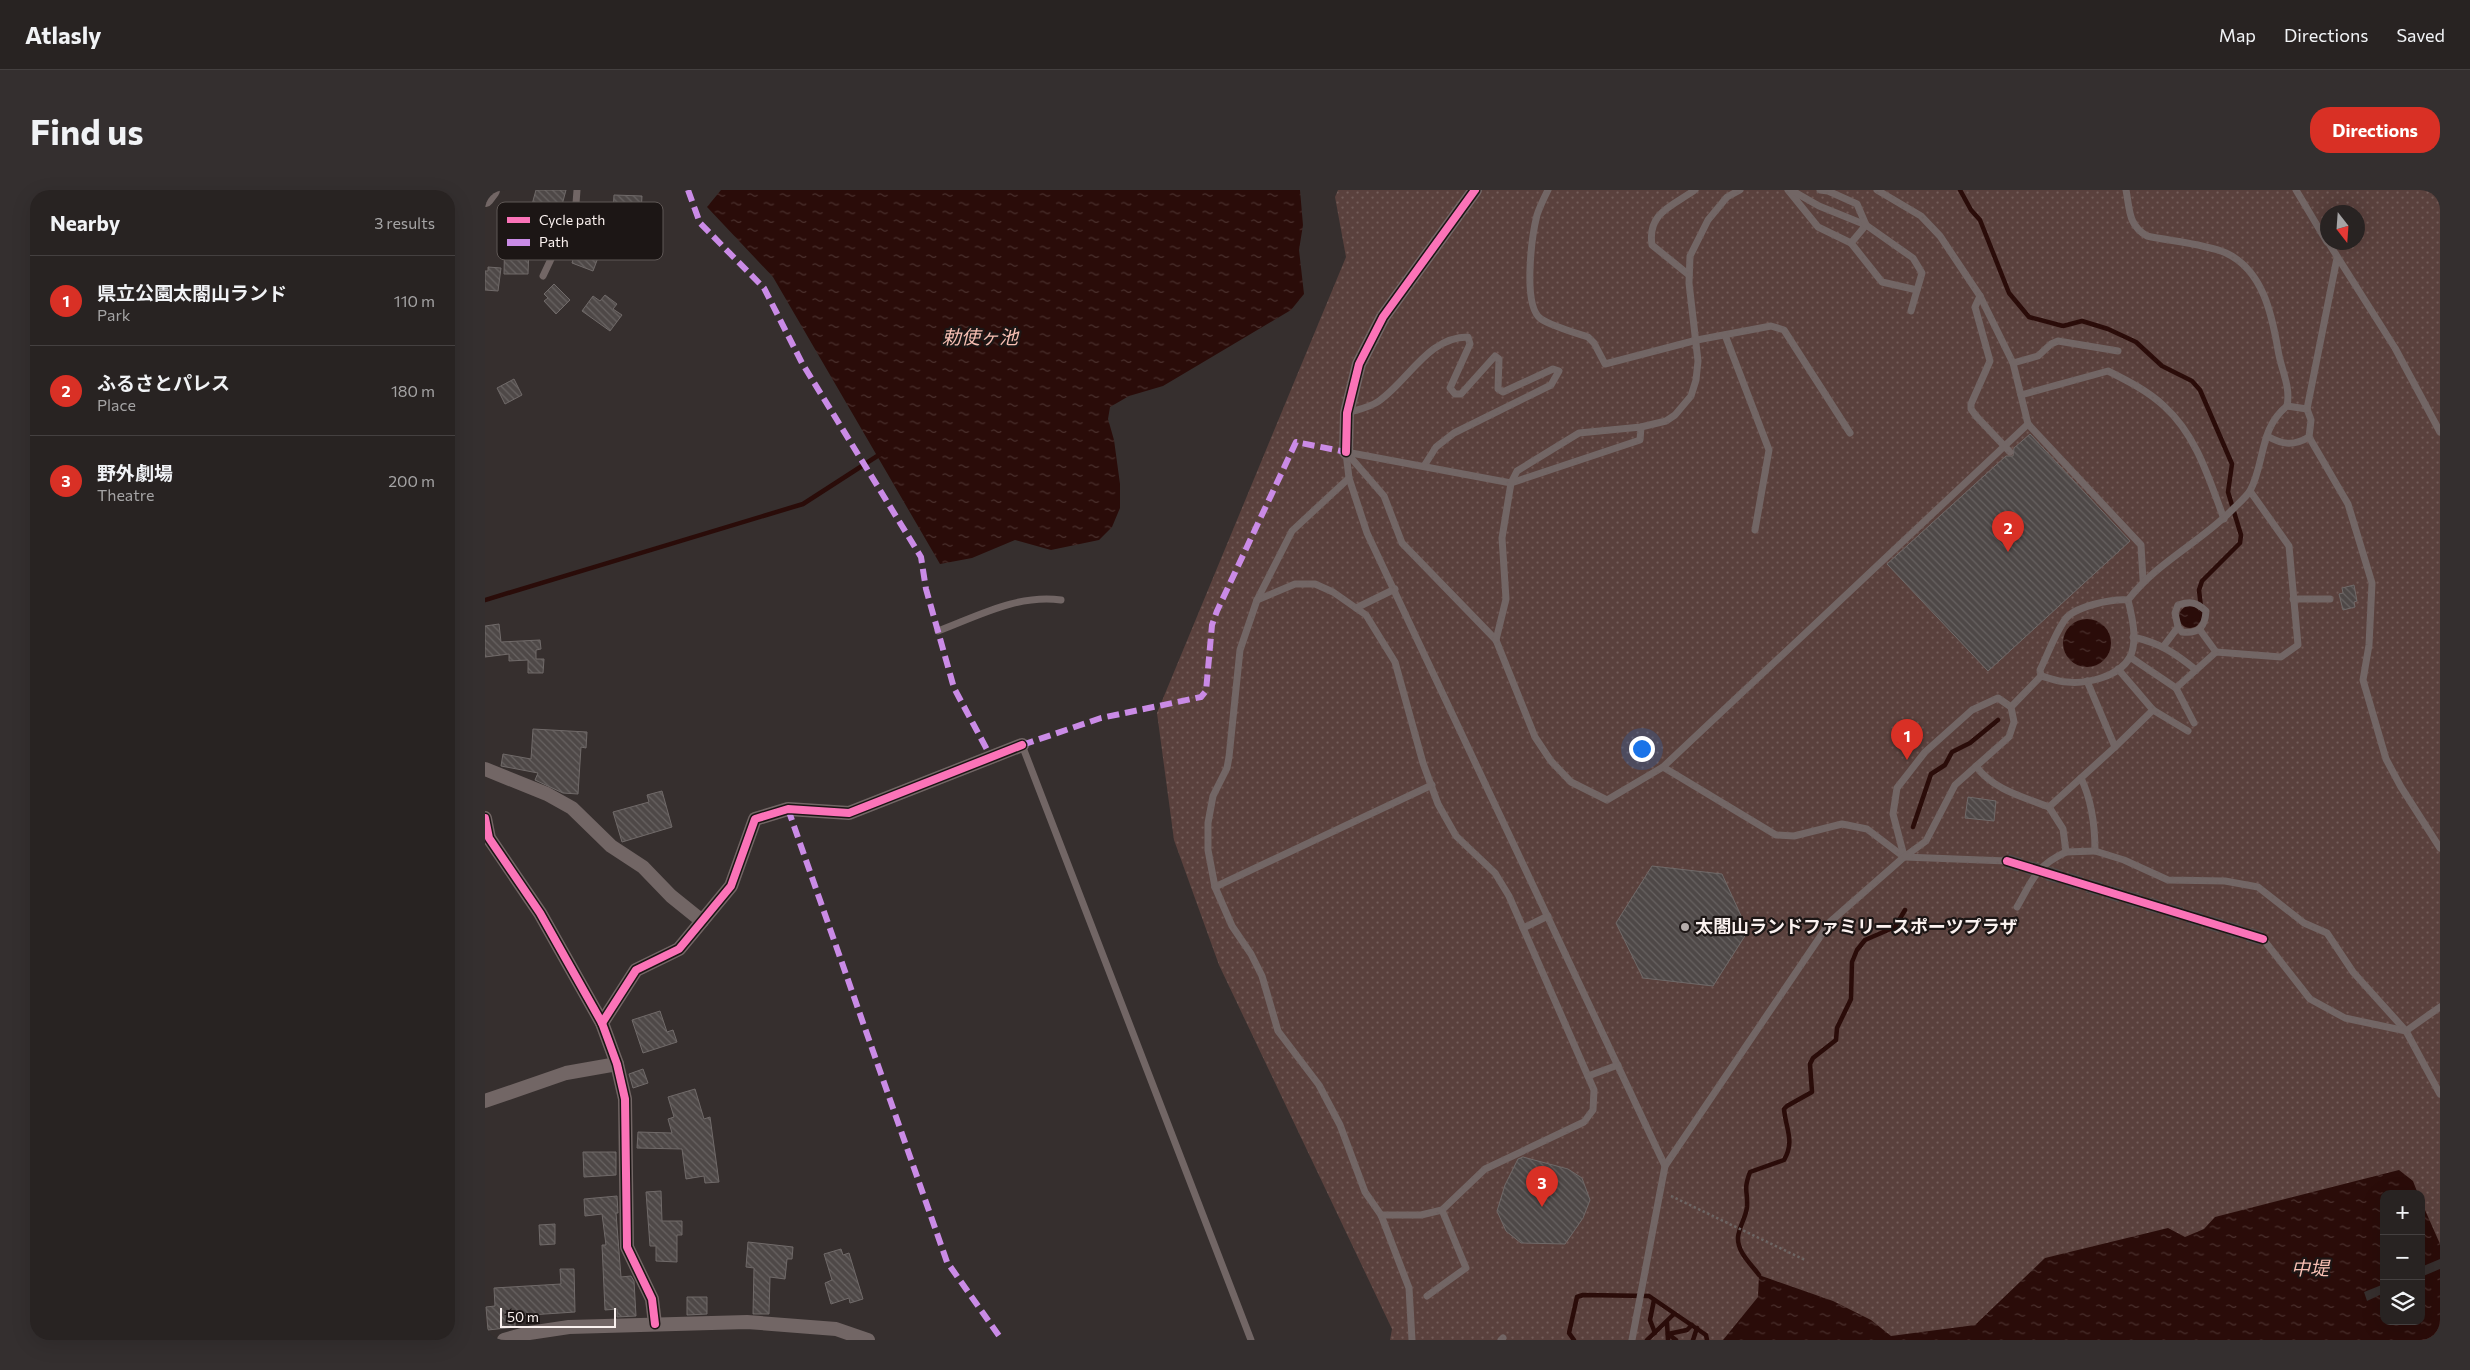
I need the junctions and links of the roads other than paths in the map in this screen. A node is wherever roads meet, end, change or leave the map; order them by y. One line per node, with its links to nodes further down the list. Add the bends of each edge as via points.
1 (491, 190): 11 (street)
2 (1548, 190): 24 (lane, via 1531,243 1531,286 1534,309 1540,318 1588,337 1605,364)
3 (1695, 190): 18 (lane, via 1656,216 1650,232 1652,245)
4 (1740, 190): 18 (lane, via 1727,197 1708,220 1690,256)
5 (1789, 190): 12 (lane); 14 (lane, via 1818,227)
6 (1820, 190): 12 (lane, via 1857,204)
7 (1877, 190): 21 (lane, via 1921,216 1940,236)
8 (2126, 190): 28 (lane, via 2137,230 2147,236 2223,252 2236,258 2257,284 2269,306 2279,360 2290,393)
9 (2296, 190): 13 (lane)
10 (1470, 192): 30 (street, via 1383,317 1359,364)
11 (485, 198)
12 (1866, 225): 14 (lane); 20 (lane, via 1913,258 1922,273)
13 (2320, 229)
14 (1851, 243): 20 (lane, via 1882,282)
15 (2332, 250): 16 (lane)
16 (2337, 258): 29 (lane); 33 (lane, via 2399,356)
17 (551, 260): 19 (lane)
18 (1689, 275): 24 (lane)
19 (543, 276)
20 (1917, 290): 22 (lane)
21 (1980, 296): 26 (lane); 38 (lane, bridge, via 1975,307 1990,361 1971,409)
22 (1911, 311)
23 (1725, 334): 24 (lane); 34 (lane, via 1771,326 1784,330); 44 (lane, via 1769,450)
24 (1697, 340): 32 (lane, via 1696,380 1691,396 1675,415)
25 (2118, 352): 26 (lane, via 2058,341 2038,356)
26 (2013, 363): 27 (lane)
27 (2021, 395): 31 (lane); 43 (lane, via 2108,371 2141,389 2164,406 2189,436)
28 (2287, 406): 29 (lane); 35 (lane, via 2277,414)
29 (2307, 409): 36 (lane, via 2311,420)
30 (1347, 413): 37 (street); 39 (lane, via 1379,402 1441,343 1457,337 1468,337 1470,344 1450,388 1455,394 1461,394 1495,356 1499,359 1498,389 1503,392 1553,369 1559,371 1551,385 1454,433 1436,447)
31 (2028, 424): 45 (lane, via 2141,544); 73 (lane)
32 (1641, 428): 41 (lane, via 1640,440); 41 (lane, via 1579,433 1517,471)
33 (2440, 432)
34 (1850, 433)
35 (2267, 436): 36 (lane, via 2288,444 2298,444); 42 (lane)
36 (2309, 437): 80 (lane, via 2348,504 2372,583 2369,645 2363,680 2385,759)
37 (1346, 452): 39 (lane); 40 (lane); 57 (lane, via 1384,496 1402,542)
38 (2010, 452)
39 (1424, 466): 41 (lane)
40 (1349, 478): 46 (lane, via 1367,533); 50 (lane, via 1292,531)
41 (1511, 483): 57 (lane, via 1502,538 1506,599)
42 (2249, 491): 43 (lane); 47 (lane, via 2289,546)
43 (2224, 519): 45 (lane)
44 (1755, 530)
45 (2143, 580): 51 (lane)
46 (1395, 589): 52 (lane); 87 (lane)
47 (2293, 599): 48 (lane); 59 (lane, via 2298,645 2281,657)
48 (2330, 599)
49 (1061, 600): 55 (lane, via 1019,601)
50 (1257, 600): 52 (lane, via 1295,584 1315,584); 85 (lane, via 1241,650 1227,768 1213,796 1208,823 1208,850)
51 (2128, 600): 56 (lane); 63 (lane, via 2114,599 2074,612 2064,620 2040,670)
52 (1356, 608): 76 (lane, via 1366,615 1395,662)
53 (2178, 627): 54 (lane, via 2182,632); 54 (lane, via 2175,613 2178,605 2197,603 2206,611); 58 (lane)
54 (2200, 630): 59 (lane)
55 (938, 631)
56 (2133, 637): 58 (lane); 60 (lane)
57 (1497, 640): 73 (lane, via 1535,737 1571,782 1607,800)
58 (2163, 647): 62 (lane)
59 (2217, 652): 62 (lane)
60 (2129, 657): 61 (lane); 65 (lane)
61 (2118, 669): 64 (lane); 67 (lane)
62 (2196, 670): 65 (lane)
63 (2041, 676): 64 (lane, via 2067,682); 66 (lane)
64 (2087, 682): 71 (lane)
65 (2176, 688): 68 (lane)
66 (2011, 707): 72 (lane, via 2014,722 2009,737); 83 (lane, via 1998,698 1972,710 1925,752 1897,788 1893,814)
67 (2153, 710): 69 (lane); 71 (lane)
68 (2194, 723)
69 (2188, 732)
70 (1023, 745): 88 (street, via 849,813 788,809 755,819 731,886); 106 (lane)
71 (2115, 747): 75 (lane)
72 (1976, 766): 77 (lane, via 1981,774 2006,791); 83 (lane, via 1955,785 1927,841)
73 (1663, 767): 83 (lane, via 1776,835 1794,836 1842,824 1867,829)
74 (485, 769): 88 (street, via 547,794 572,808 611,846 643,867)
75 (2081, 778): 77 (lane); 81 (lane, via 2089,794)
76 (1431, 785): 85 (lane); 89 (lane, via 1456,836 1495,873)
77 (2049, 807): 82 (lane, via 2063,829)
78 (485, 818): 79 (street)
79 (487, 839): 92 (street, via 540,912)
80 (2440, 848)
81 (2095, 851): 82 (lane); 93 (lane, via 2168,880 2225,881 2258,887 2305,923 2327,933 2353,972)
82 (2066, 852): 86 (lane, via 2039,868)
83 (1904, 856): 84 (lane); 99 (lane, via 1831,922)
84 (2007, 861)
85 (1215, 887): 101 (lane, via 1232,926 1262,976 1278,1031 1319,1085 1340,1125 1365,1192)
86 (2017, 907)
87 (1548, 916): 89 (lane); 95 (lane)
88 (702, 921): 92 (street, via 679,948 636,970)
89 (1523, 928): 96 (lane)
90 (2263, 939): 93 (lane, via 2310,999 2345,1018)
91 (2440, 1006): 93 (lane)
92 (602, 1023): 94 (street)
93 (2406, 1031): 97 (lane)
94 (617, 1064): 98 (street, via 566,1073); 103 (street, via 625,1100 627,1247 652,1299)
95 (1618, 1064): 96 (lane); 99 (lane)
96 (1588, 1076): 100 (lane, via 1594,1090 1593,1110 1584,1122 1485,1169)
97 (2440, 1094)
98 (485, 1101)
99 (1665, 1166): 108 (lane)
100 (1442, 1210): 101 (lane, via 1421,1215); 102 (lane, via 1466,1268)
101 (1381, 1215): 107 (lane, via 1409,1288)
102 (1427, 1296)
103 (655, 1324): 104 (street, via 569,1327); 105 (street, via 793,1324 836,1330)
104 (504, 1340)
105 (868, 1340)
106 (1251, 1340)
107 (1412, 1340)
108 (1632, 1340)

